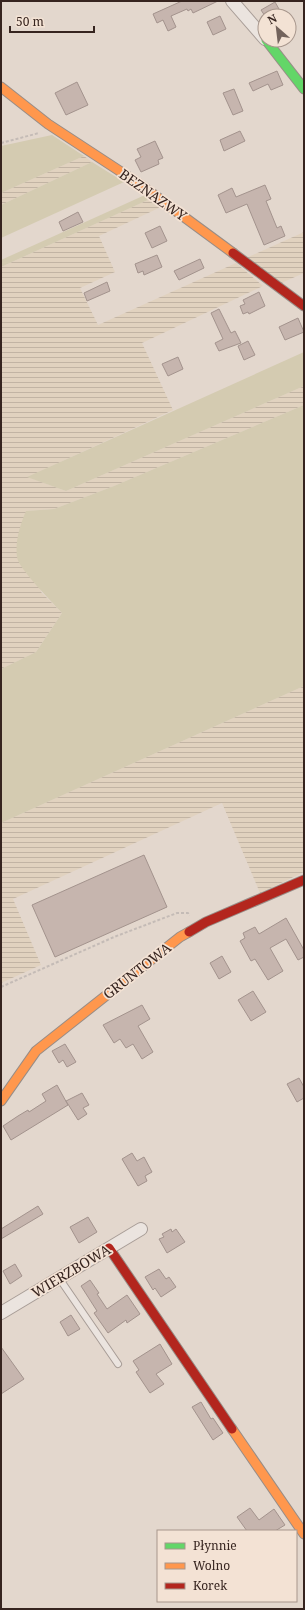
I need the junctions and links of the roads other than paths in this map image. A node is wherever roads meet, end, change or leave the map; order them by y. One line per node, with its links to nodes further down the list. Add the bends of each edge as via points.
1 (232, 1): 2 (street)
2 (257, 31)
3 (272, 48): 5 (street)
4 (1, 87): 6 (street, BEZNAZWY, via 55,129 138,183)
5 (304, 89)
6 (304, 306)
7 (304, 881): 8 (street, GRUNTOWA, via 180,937 36,1051)
8 (1, 1101)
9 (141, 1228): 10 (street, WIERZBOWA)
10 (109, 1248): 11 (street, WIERZBOWA); 14 (street)
11 (59, 1278): 12 (street, WIERZBOWA); 13 (lane)
12 (1, 1313)
13 (118, 1364)
14 (304, 1534)

